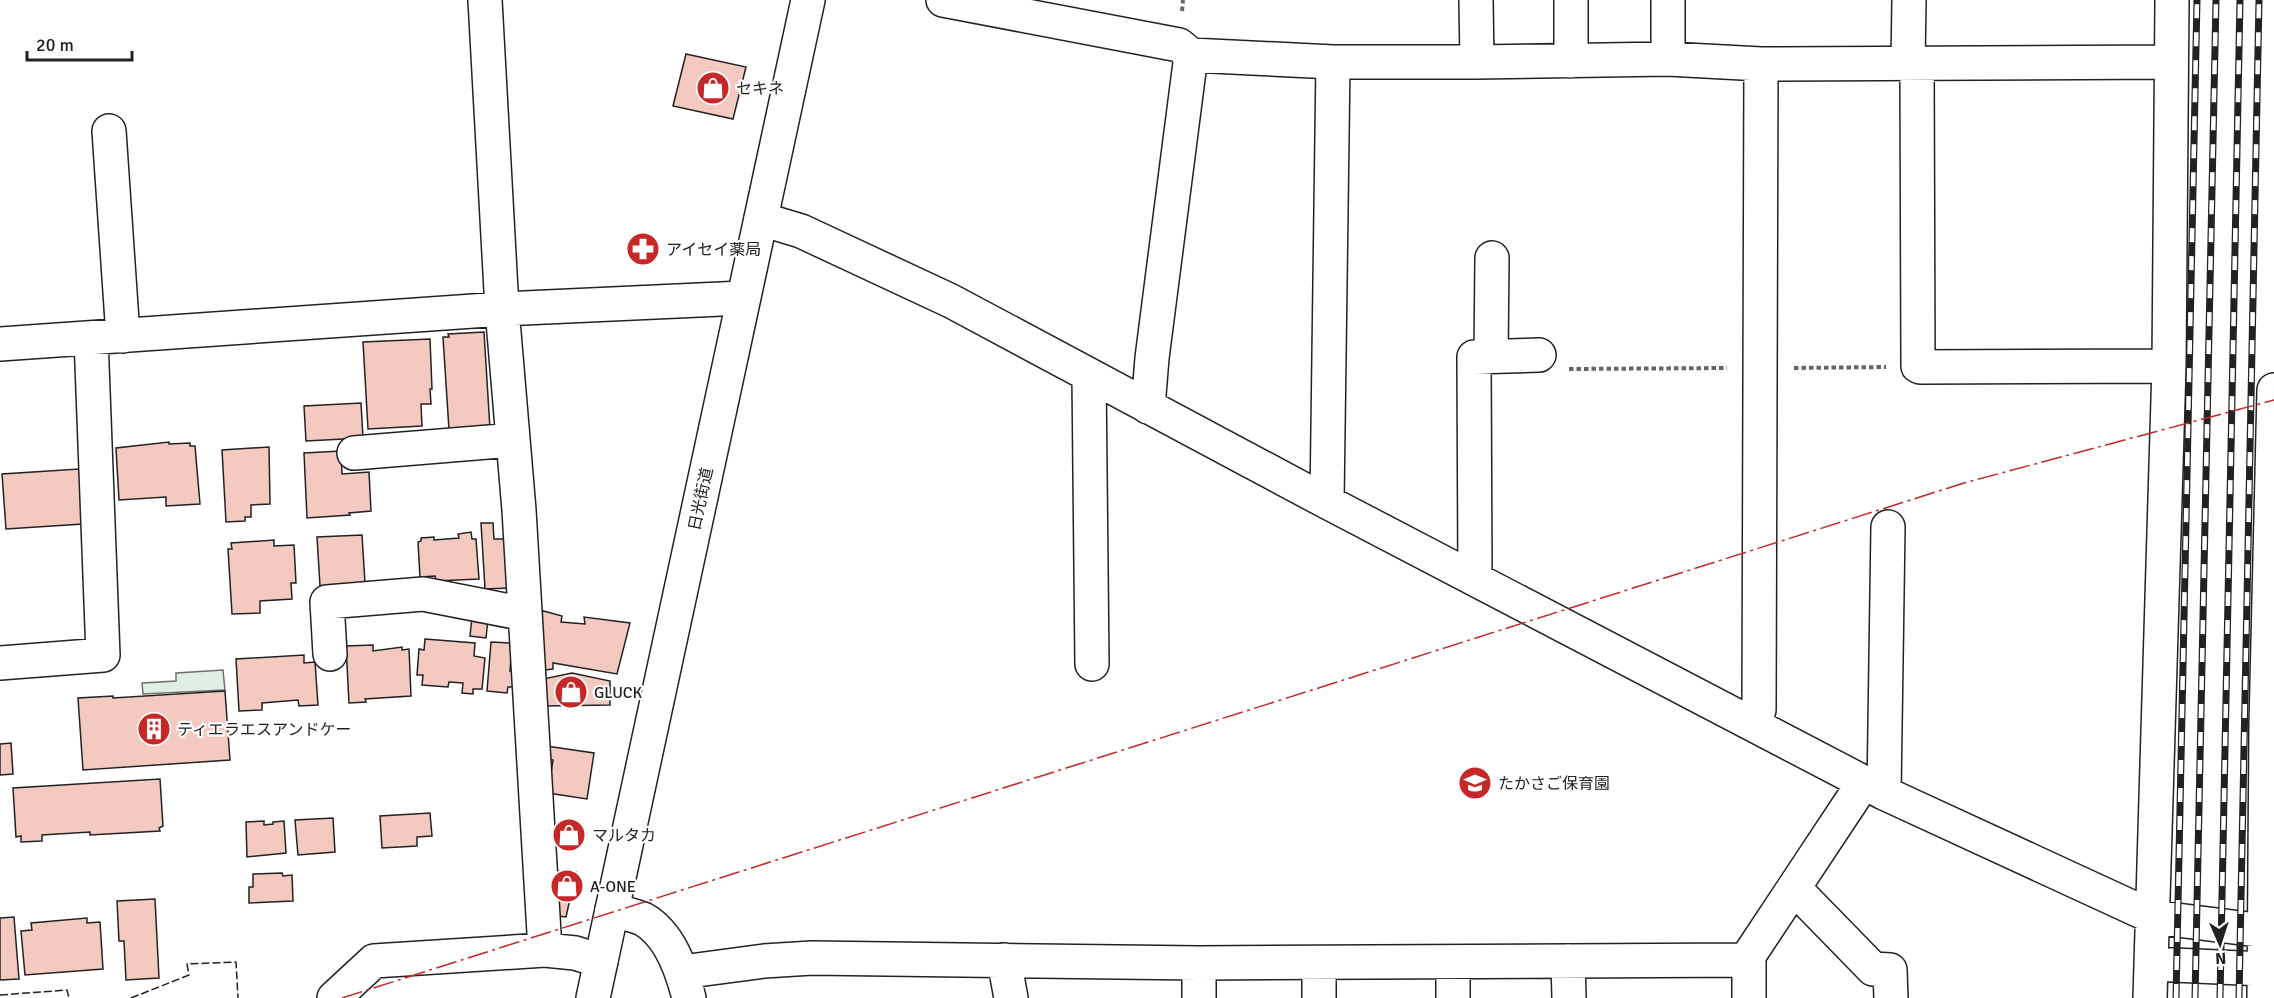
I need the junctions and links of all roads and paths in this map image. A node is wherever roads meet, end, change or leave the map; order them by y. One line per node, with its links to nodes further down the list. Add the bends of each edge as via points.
1 (485, 0): 21 (street)
2 (808, 0): 18 (street, 日光街道)
3 (943, 0): 9 (street)
4 (1476, 0): 13 (street)
5 (1571, 0): 11 (street)
6 (1668, 0): 10 (street)
7 (1909, 0): 15 (street)
8 (2172, 0): 14 (street)
9 (1185, 50): 12 (street); 30 (street)
10 (1668, 58): 11 (street); 16 (street)
11 (1571, 61): 13 (street)
12 (1333, 62): 13 (street); 33 (street)
13 (1477, 62)
14 (2171, 62): 15 (street); 27 (street)
15 (1913, 63): 16 (street); 27 (street, via 1918,366)
16 (1761, 64): 41 (street, via 1760,710)
17 (109, 131): 22 (street)
18 (761, 219): 20 (street, 日光街道); 28 (street, via 801,231 882,268)
19 (1492, 258): 26 (street)
20 (743, 298): 21 (street); 44 (street, 日光街道)
21 (502, 309): 22 (street); 31 (street)
22 (123, 336): 23 (street)
23 (91, 338): 24 (street); 39 (street, via 103,656)
24 (0, 344)
25 (1539, 355): 26 (street)
26 (1491, 356): 36 (street, via 1474,357)
27 (2169, 366): 45 (street)
28 (1089, 375): 30 (street); 40 (street)
29 (2274, 390): 34 (street)
30 (1148, 407): 33 (street)
31 (513, 440): 32 (street); 37 (street)
32 (354, 453)
33 (1327, 502): 36 (street)
34 (2273, 517): 46 (street, via 2266,725)
35 (1888, 527): 42 (street)
36 (1475, 579): 41 (street)
37 (525, 614): 38 (street, via 423,594 327,602); 47 (street)
38 (330, 654)
39 (0, 663)
40 (1092, 664)
41 (1753, 724): 42 (street)
42 (1874, 788): 43 (street); 45 (street)
43 (1794, 888): 48 (street); 66 (street, via 1873,969 1890,970)
44 (612, 910): 50 (street, 日光街道); 56 (street, via 641,918 659,930)
45 (2153, 917): 46 (street); 55 (street)
46 (2268, 918): 57 (street)
47 (545, 950): 50 (street); 58 (street, via 374,961)
48 (1749, 956): 51 (street, via 1746,960); 65 (street)
49 (1004, 960): 53 (street); 56 (street, via 764,961); 60 (street)
50 (602, 961): 59 (street, 日光街道)
51 (1568, 961): 52 (street); 64 (street)
52 (1453, 962): 54 (street); 63 (street)
53 (1199, 963): 54 (street); 61 (street)
54 (1319, 963): 62 (street)
55 (2151, 964): 57 (street); 67 (street)
56 (686, 985)
57 (2266, 988)
58 (334, 998)
59 (593, 998)
60 (1011, 998)
61 (1199, 998)
62 (1319, 998)
63 (1453, 998)
64 (1569, 998)
65 (1749, 998)
66 (1891, 998)
67 (2150, 998)

